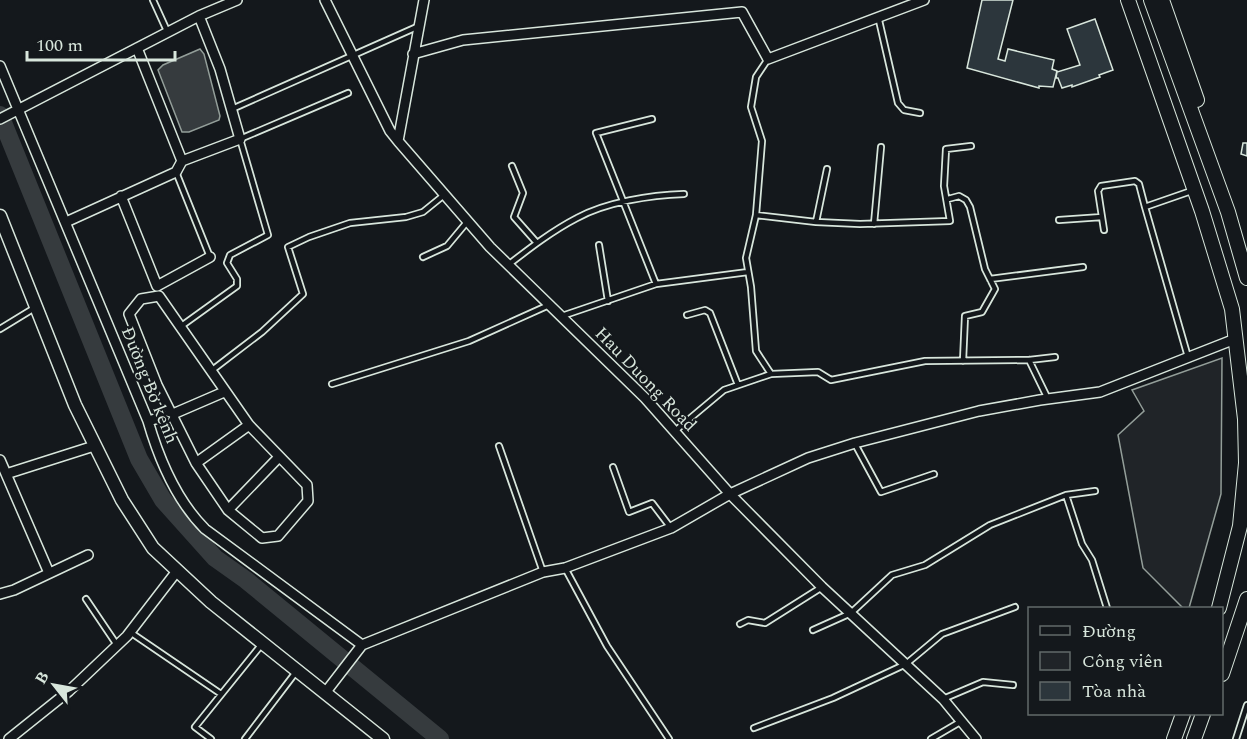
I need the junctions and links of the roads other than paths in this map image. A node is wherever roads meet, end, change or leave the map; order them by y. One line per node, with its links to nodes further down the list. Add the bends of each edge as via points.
1 (153, 0): 12 (lane)
2 (237, 0): 9 (street)
3 (325, 0): 15 (street, Hau Duong Road)
4 (424, 0): 11 (street)
5 (924, 0): 10 (street)
6 (1128, 0): 32 (main road)
7 (1151, 0): 56 (main road, via 1228,212)
8 (1162, 0): 50 (main road)
9 (199, 16): 12 (street); 20 (street)
10 (878, 16): 16 (street); 21 (lane, via 898,104 904,110)
11 (419, 26): 14 (street); 15 (lane)
12 (168, 33): 13 (street)
13 (137, 48): 19 (street); 28 (street)
14 (413, 54): 16 (street, via 463,40 742,12); 25 (street)
15 (351, 55): 20 (lane); 25 (street, Hau Duong Road)
16 (768, 59): 39 (lane, via 756,77 751,107 762,141)
17 (0, 66): 19 (street, Đường Bờ kênh)
18 (348, 93): 24 (lane)
19 (17, 109): 22 (street); 43 (street, Đường Bờ kênh)
20 (232, 110): 24 (street)
21 (920, 113)
22 (4, 117)
23 (652, 118): 37 (lane, via 596,133)
24 (240, 139): 28 (street); 64 (lane, via 268,235 230,255 227,263 237,286)
25 (398, 141): 33 (street, Hau Duong Road)
26 (971, 146): 36 (lane, via 946,149 944,186)
27 (881, 147): 46 (lane)
28 (182, 161): 31 (street)
29 (512, 166): 48 (lane, via 523,193 514,218)
30 (827, 169): 45 (lane)
31 (176, 172): 35 (street); 51 (lane)
32 (1194, 190): 38 (lane); 66 (main road, via 1232,309)
33 (445, 194): 44 (street, Hau Duong Road); 71 (lane, via 423,212 350,223 288,247 303,294)
34 (684, 194): 37 (lane)
35 (121, 196): 43 (street); 51 (street, via 157,286)
36 (948, 199): 46 (lane, via 950,221); 57 (lane, via 959,196 970,207)
37 (624, 202): 48 (lane, via 579,217); 58 (lane)
38 (1145, 207): 41 (lane, via 1136,181 1101,186 1098,191); 68 (lane)
39 (756, 215): 45 (lane); 55 (lane, via 746,258)
40 (0, 216): 61 (street)
41 (1102, 217): 42 (lane); 47 (lane)
42 (1059, 220)
43 (66, 222): 78 (street, Đường Bờ kênh)
44 (467, 222): 52 (lane, via 447,246); 53 (street, Hau Duong Road)
45 (816, 222): 46 (lane)
46 (874, 224)
47 (1104, 230)
48 (537, 243): 53 (lane)
49 (599, 245): 59 (lane)
50 (1247, 247)
51 (210, 257)
52 (423, 257)
53 (508, 265): 60 (street, Hau Duong Road)
54 (1083, 267): 57 (lane)
55 (748, 272): 58 (lane); 72 (lane, via 756,351)
56 (1247, 278)
57 (990, 279): 70 (lane, via 995,289 982,312 965,316)
58 (656, 284): 59 (lane)
59 (608, 301): 63 (lane)
60 (549, 305): 63 (street, Hau Duong Road); 73 (lane, via 469,341)
61 (36, 307): 65 (lane); 82 (street)
62 (687, 315): 74 (lane, via 705,309 710,313)
63 (561, 317): 80 (street, Hau Duong Road)
64 (180, 327): 71 (street); 77 (street, via 159,296 141,299 129,314)
65 (0, 329)
66 (1235, 339): 68 (street); 90 (main road, via 1245,419)
67 (1055, 357): 69 (lane)
68 (1188, 357): 76 (street, via 1101,393)
69 (1029, 360): 70 (lane); 76 (lane)
70 (963, 361): 72 (lane, via 925,361 831,380 818,372)
71 (211, 371): 75 (street)
72 (771, 374): 74 (lane)
73 (332, 384)
74 (738, 385): 80 (lane, via 724,390)
75 (224, 392): 77 (street); 79 (street)
76 (1048, 399): 81 (street, via 979,411)
77 (173, 414): 78 (street); 86 (street)
78 (148, 421): 115 (street, Đường Bờ kênh, via 172,482 195,519)
79 (249, 425): 84 (street); 86 (street)
80 (675, 431): 92 (street, Hau Duong Road)
81 (855, 443): 89 (lane, via 881,492); 92 (street, via 808,458)
82 (94, 446): 88 (street); 99 (street, via 153,548)
83 (499, 446): 100 (lane)
84 (279, 457): 95 (street); 95 (street, via 307,485 308,501 278,536 262,538)
85 (0, 460): 88 (street)
86 (196, 463): 95 (street)
87 (613, 466): 96 (lane, via 629,512 652,503)
88 (3, 474): 101 (street)
89 (934, 474)
90 (1246, 476): 94 (main road)
91 (1095, 491): 93 (lane)
92 (730, 494): 96 (street); 102 (street, Hau Duong Road)
93 (1066, 495): 107 (lane); 109 (lane, via 990,525 925,565 892,575)
94 (1245, 498): 108 (main road)
95 (228, 510)
96 (671, 528): 98 (street)
97 (88, 555): 101 (street)
98 (565, 567): 100 (street); 133 (lane, via 607,646)
99 (177, 571): 112 (street); 113 (street)
100 (543, 572): 115 (street)
101 (49, 573): 103 (street)
102 (822, 587): 109 (street, Hau Duong Road); 110 (lane, via 765,622 748,620)
103 (0, 594)
104 (86, 598): 114 (lane)
105 (1247, 599): 117 (main road)
106 (1015, 607): 116 (lane, via 942,634)
107 (1106, 607)
108 (1220, 607)
109 (851, 613): 111 (lane); 116 (street, Hau Duong Road)
110 (740, 624)
111 (813, 630)
112 (130, 632): 114 (street); 121 (lane)
113 (263, 644): 118 (street); 121 (lane)
114 (117, 645): 129 (street, via 69,691)
115 (362, 645): 120 (street)
116 (906, 664): 122 (street, Hau Duong Road); 128 (lane, via 833,698)
117 (1223, 668)
118 (297, 671): 120 (street); 131 (lane)
119 (1013, 685): 122 (lane, via 982,682)
120 (325, 693): 132 (street)
121 (221, 694): 130 (lane, via 195,727)
122 (943, 699): 127 (street, Hau Duong Road)
123 (1247, 705): 139 (lane)
124 (1183, 715): 136 (main road)
125 (1203, 715): 137 (main road)
126 (1211, 715): 138 (main road)
127 (960, 722): 134 (lane); 135 (street, Hau Duong Road)
128 (754, 728)
129 (9, 739)
130 (211, 739)
131 (244, 739)
132 (383, 739)
133 (669, 739)
134 (931, 739)
135 (976, 739)
136 (1174, 739)
137 (1194, 739)
138 (1202, 739)
139 (1236, 739)

